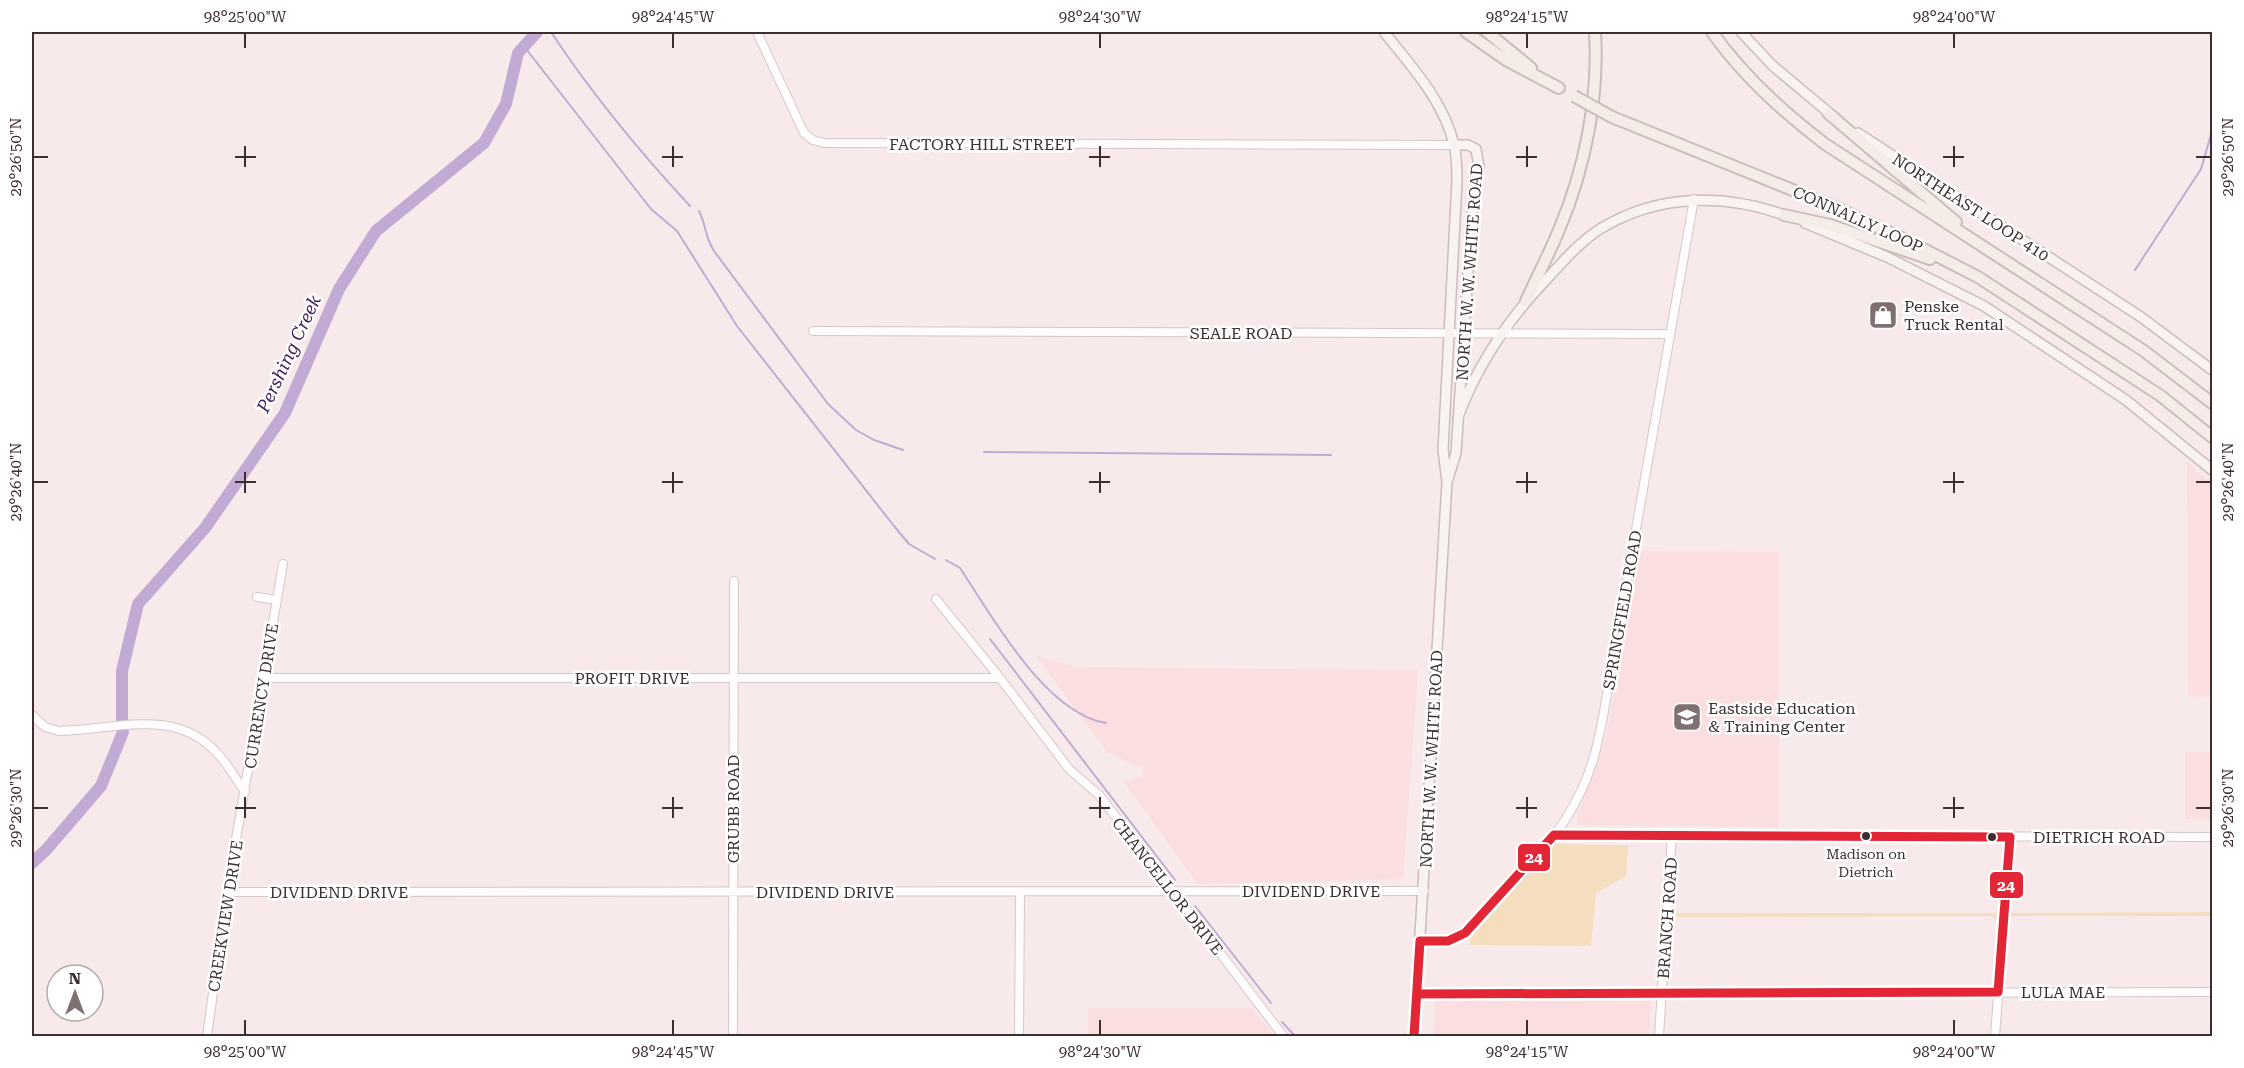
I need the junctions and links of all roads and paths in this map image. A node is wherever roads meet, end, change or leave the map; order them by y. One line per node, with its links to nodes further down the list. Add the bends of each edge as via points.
1 (757, 32): 10 (street, FACTORY HILL STREET, via 804,133 824,143)
2 (1384, 32): 10 (main road, NORTH W. W. WHITE ROAD, via 1425,84)
3 (1466, 32): 8 (highway, via 1506,60)
4 (1487, 32): 8 (highway, CONNALLY LOOP)
5 (1595, 32): 15 (highway, via 1594,88 1586,145 1559,231)
6 (1712, 32): 13 (highway, via 1762,91 1798,124)
7 (1741, 32): 9 (main road, NORTHEAST LOOP 410, via 1773,66)
8 (1559, 88): 14 (highway, CONNALLY LOOP, bridge, via 1612,117 1837,208)
9 (1828, 113): 13 (highway); 21 (main road, NORTHEAST LOOP 410, via 2141,317)
10 (1455, 145): 17 (main road, NORTH W. W. WHITE ROAD, via 1458,208); 18 (main road, NORTH W. W. WHITE ROAD, via 1476,149 1479,159)
11 (1694, 200): 12 (main road, via 1734,201); 15 (main road, via 1648,208 1599,230); 20 (street, SPRINGFIELD ROAD)
12 (1784, 215): 14 (highway, via 1899,247); 25 (main road, via 1886,256 1984,306 2126,400)
13 (1990, 251): 22 (highway, via 2144,351)
14 (1978, 277): 24 (highway, CONNALLY LOOP, via 2162,396)
15 (1526, 301): 19 (main road, NORTH W. W. WHITE ROAD)
16 (813, 330): 17 (street, SEALE ROAD)
17 (1449, 333): 18 (street, SEALE ROAD); 26 (main road, NORTH W. W. WHITE ROAD, via 1443,450)
18 (1462, 334): 19 (street, SEALE ROAD); 23 (main road, NORTH W. W. WHITE ROAD)
19 (1502, 334): 20 (street, SEALE ROAD); 23 (main road, NORTH W. W. WHITE ROAD, via 1476,373)
20 (1669, 334): 37 (street, SPRINGFIELD ROAD, via 1594,758 1582,789)
21 (2212, 370)
22 (2212, 403)
23 (1458, 417): 26 (main road, NORTH W. W. WHITE ROAD, via 1456,453)
24 (2212, 437)
25 (2212, 470)
26 (1447, 482): 42 (main road, NORTH W. W. WHITE ROAD)
27 (283, 564): 31 (street, CURRENCY DRIVE)
28 (734, 581): 33 (street, GRUBB ROAD)
29 (257, 597): 31 (street, CURRENCY DRIVE)
30 (936, 599): 34 (street, CHANCELLOR DRIVE)
31 (277, 600): 32 (street, CURRENCY DRIVE)
32 (264, 678): 33 (street, PROFIT DRIVE); 36 (street, CURRENCY DRIVE)
33 (734, 678): 34 (street, PROFIT DRIVE); 44 (street, GRUBB ROAD)
34 (1000, 678): 41 (street, CHANCELLOR DRIVE, via 1069,769 1099,795)
35 (32, 716): 36 (street, via 45,727 59,731 156,723 173,726 195,735 218,754)
36 (245, 792): 43 (street, CREEKVIEW DRIVE)
37 (1554, 835): 38 (street, DIETRICH ROAD); 46 (street, SPRINGFIELD ROAD, via 1466,933 1448,941)
38 (1672, 835): 39 (street, DIETRICH ROAD); 48 (street, BRANCH ROAD)
39 (2010, 837): 40 (street, DIETRICH ROAD); 47 (street)
40 (2212, 837)
41 (1174, 891): 42 (street, DIVIDEND DRIVE); 45 (street, DIVIDEND DRIVE); 54 (street, CHANCELLOR DRIVE)
42 (1424, 891): 46 (main road, NORTH W. W. WHITE ROAD)
43 (227, 892): 44 (street, DIVIDEND DRIVE); 51 (street, CREEKVIEW DRIVE)
44 (733, 892): 45 (street, DIVIDEND DRIVE); 52 (street, GRUBB ROAD)
45 (1020, 892): 53 (street)
46 (1420, 941): 50 (main road, NORTH W. W. WHITE ROAD)
47 (1998, 992): 48 (street, LULA MAE); 49 (street, LULA MAE); 57 (street)
48 (1662, 993): 50 (street, LULA MAE); 56 (street, BRANCH ROAD)
49 (2212, 993)
50 (1417, 994): 55 (main road, NORTH W. W. WHITE ROAD)
51 (207, 1036)
52 (733, 1036)
53 (1019, 1036)
54 (1283, 1036)
55 (1414, 1036)
56 (1659, 1036)
57 (1995, 1036)

